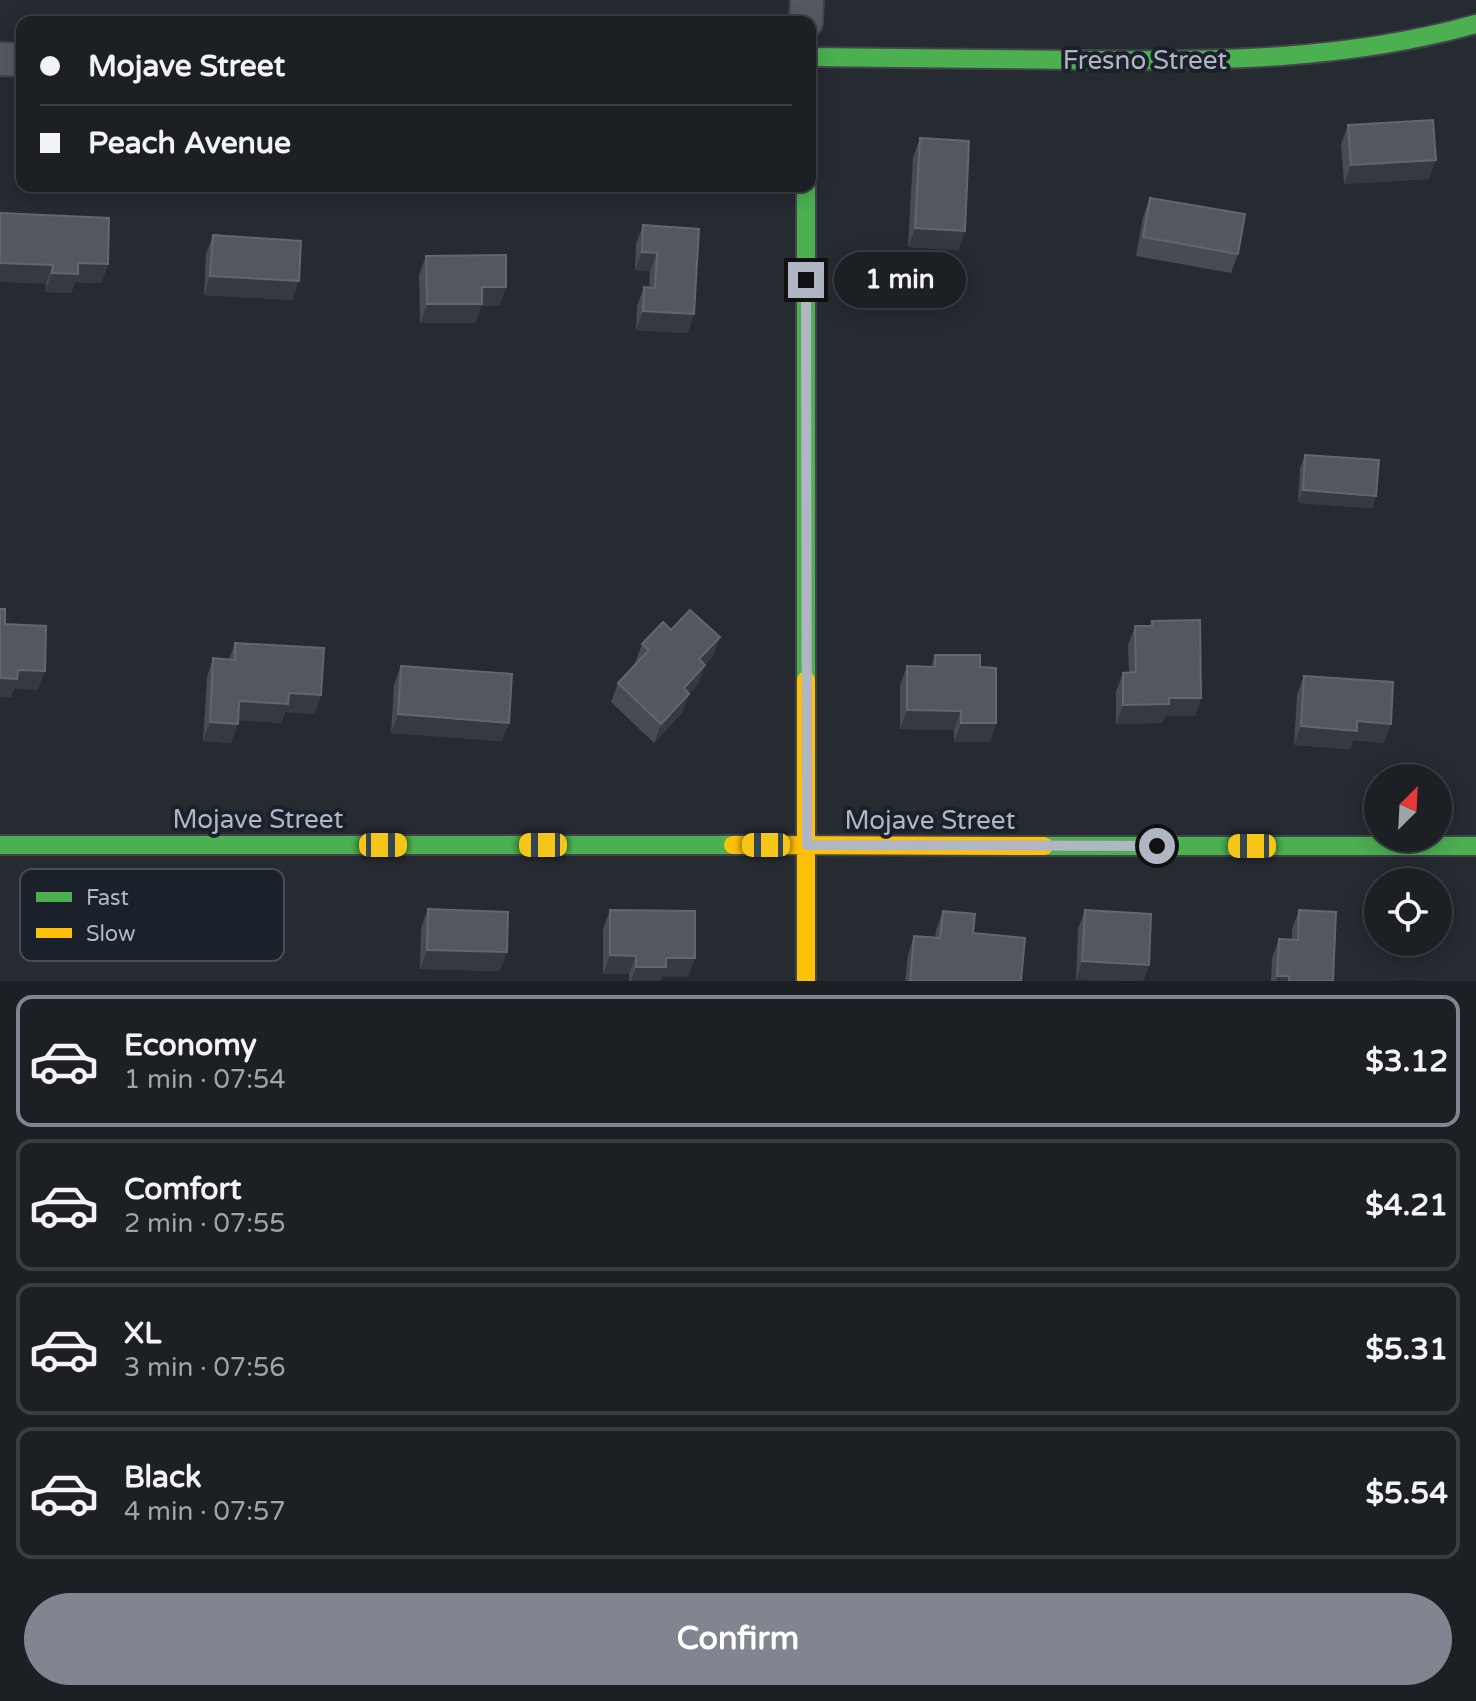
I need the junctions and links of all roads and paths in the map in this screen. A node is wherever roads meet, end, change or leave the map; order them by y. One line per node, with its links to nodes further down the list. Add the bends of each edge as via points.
1 (1476, 24): 2 (street, Fresno Street, via 1443,35 1324,54 1210,61)
2 (816, 57)
3 (806, 192): 5 (street)
4 (0, 845): 5 (street, Mojave Street)
5 (807, 845): 6 (street, Mojave Street); 7 (street)
6 (1476, 846)
7 (806, 981)

